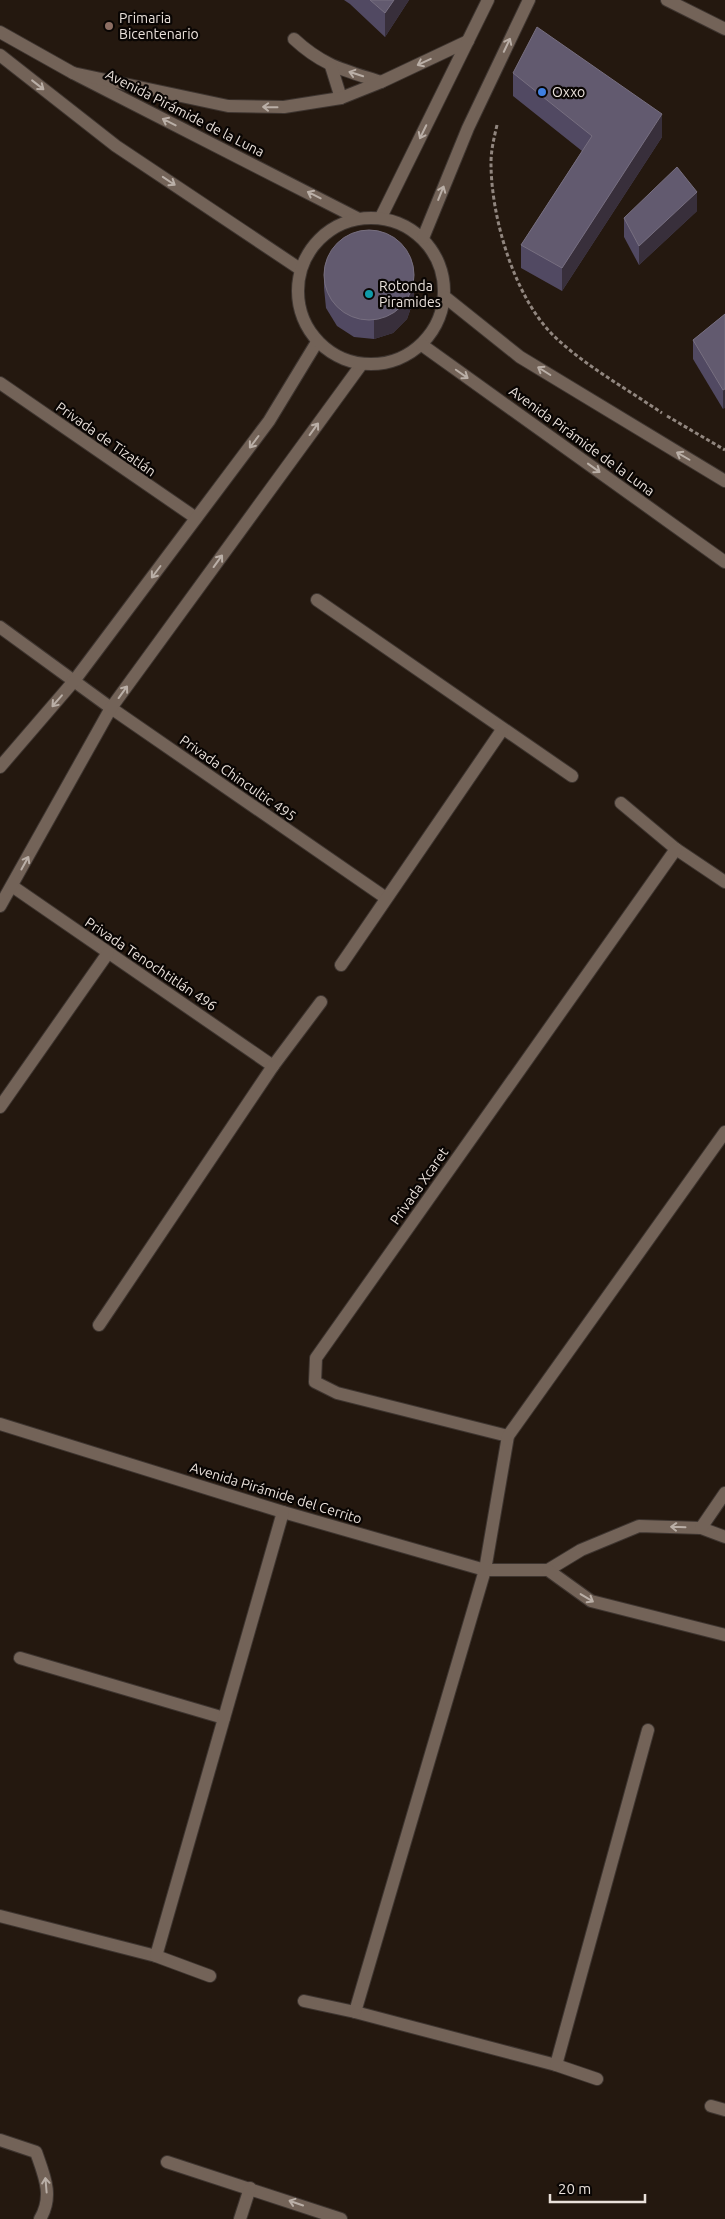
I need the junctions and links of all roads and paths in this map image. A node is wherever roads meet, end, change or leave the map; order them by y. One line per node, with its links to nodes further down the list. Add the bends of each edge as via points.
1 (488, 0): 7 (street)
2 (529, 0): 16 (street, one-way to 2, via 468,128)
3 (667, 0): 4 (street)
4 (725, 29)
5 (0, 32): 10 (street, Avenida Pirámide de la Luna)
6 (294, 39): 9 (street, via 312,56)
7 (468, 41): 11 (street, one-way to 11); 14 (street, one-way to 14)
8 (0, 55): 17 (street, one-way to 17, via 116,146)
9 (331, 66): 11 (street, one-way to 9); 12 (street)
10 (73, 73): 12 (street, one-way to 10, via 284,107 228,106); 15 (street, Avenida Pirámide de la Luna, one-way to 10)
11 (380, 82): 12 (street)
12 (341, 98)
13 (497, 125): 23 (path, via 491,162 493,198 501,236 523,295 555,337 582,360 662,414)
14 (381, 217): 15 (street); 16 (street, via 404,224)
15 (357, 218): 17 (street, via 332,227 312,245)
16 (423, 238): 18 (street, via 436,256 444,276)
17 (300, 269): 19 (street, via 299,308)
18 (445, 297): 20 (street, via 438,323); 24 (street, one-way to 18, via 520,356)
19 (317, 342): 21 (street, via 337,357); 25 (street, one-way to 25, via 269,421)
20 (422, 345): 21 (street, via 394,362); 26 (street, Avenida Pirámide de la Luna, one-way to 26)
21 (361, 365): 30 (street, one-way to 21)
22 (0, 383): 25 (street, Privada de Tizatlán)
23 (725, 450)
24 (725, 481)
25 (196, 518): 29 (street, one-way to 29)
26 (725, 562)
27 (316, 600): 31 (street)
28 (0, 627): 29 (street, Privada Chincultic 495)
29 (74, 681): 30 (street, Privada Chincultic 495); 32 (street, one-way to 32)
30 (111, 708): 37 (street, one-way to 30); 38 (street, Privada Chincultic 495)
31 (502, 730): 33 (street); 38 (street)
32 (0, 768)
33 (572, 776)
34 (621, 803): 35 (street)
35 (676, 848): 36 (street); 48 (street, Privada Xcaret, via 316,1358 315,1382 337,1393)
36 (725, 882)
37 (12, 886): 39 (street); 40 (street, Privada Tenochtitlán 496)
38 (386, 898): 41 (street)
39 (0, 906)
40 (108, 953): 43 (street, Privada Tenochtitlán 496); 44 (street)
41 (342, 965)
42 (321, 1002): 43 (street)
43 (273, 1066): 46 (street)
44 (0, 1108)
45 (725, 1132): 48 (street)
46 (99, 1325)
47 (0, 1424): 50 (street, Avenida Pirámide del Cerrito)
48 (508, 1436): 53 (street)
49 (725, 1493): 51 (street)
50 (283, 1512): 53 (street, Avenida Pirámide del Cerrito); 57 (street)
51 (701, 1528): 52 (street); 54 (street, one-way to 54, via 639,1526 581,1550)
52 (725, 1537)
53 (485, 1570): 54 (street, Avenida Pirámide del Cerrito); 63 (street)
54 (548, 1570): 55 (street, one-way to 55, via 590,1602)
55 (725, 1635)
56 (20, 1658): 57 (street)
57 (224, 1718): 60 (street)
58 (648, 1730): 64 (street)
59 (0, 1916): 60 (street)
60 (156, 1956): 61 (street)
61 (210, 1976)
62 (304, 2001): 63 (street)
63 (355, 2012): 64 (street)
64 (556, 2066): 65 (street)
65 (597, 2079)
66 (711, 2106): 67 (street)
67 (725, 2110)
68 (0, 2140): 71 (street, one-way to 68, via 46,2209 47,2182 36,2152)
69 (167, 2162): 70 (street)
70 (250, 2188): 72 (street); 73 (street, one-way to 70)
71 (40, 2219)
72 (240, 2219)
73 (341, 2219)

